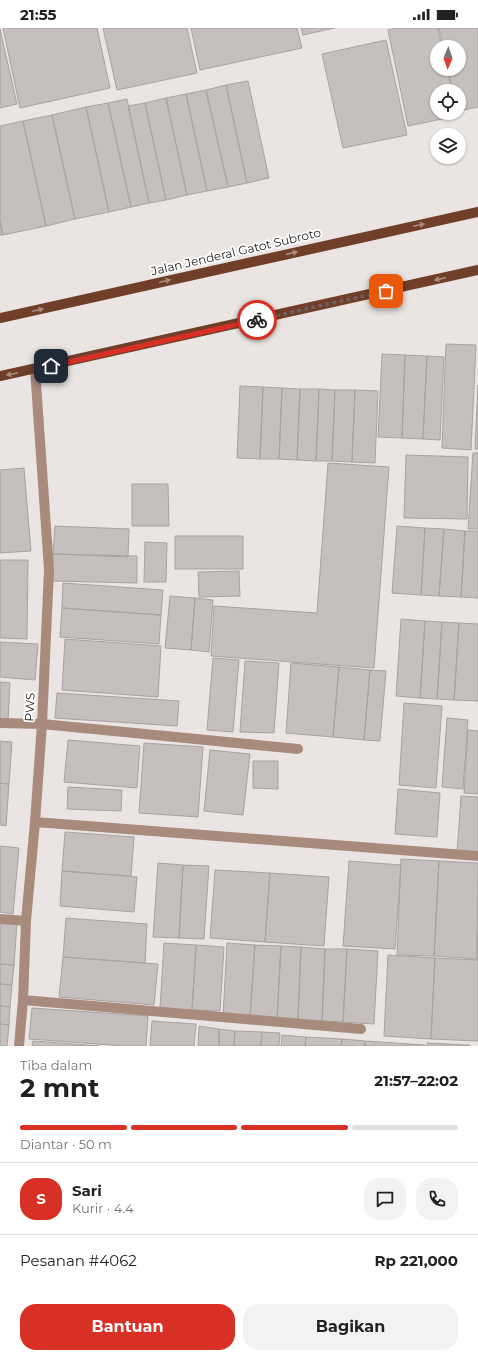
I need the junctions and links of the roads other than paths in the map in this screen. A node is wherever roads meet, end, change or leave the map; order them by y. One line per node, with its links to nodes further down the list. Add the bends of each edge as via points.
1 (478, 212): 3 (main road, Jalan Jenderal Gatot Subroto, one-way to 1)
2 (478, 270): 4 (main road, one-way to 4)
3 (0, 318)
4 (36, 369): 5 (main road, one-way to 5); 7 (street, PWS, via 49,570)
5 (0, 376)
6 (0, 723): 7 (street)
7 (42, 724): 8 (street); 9 (street, PWS)
8 (298, 749)
9 (35, 822): 10 (street); 12 (street, PWS)
10 (478, 856)
11 (0, 919): 12 (street)
12 (26, 921): 13 (street, PWS)
13 (24, 1000): 14 (street); 15 (street, PWS)
14 (361, 1028)
15 (19, 1046)

